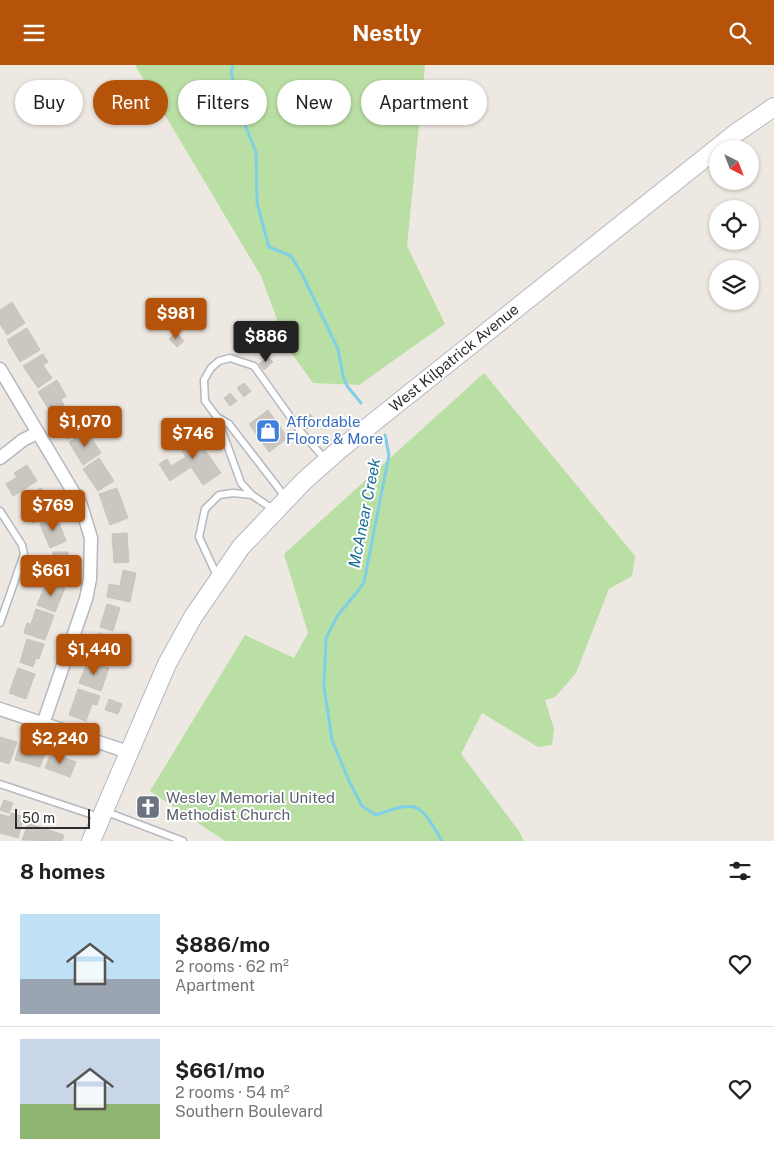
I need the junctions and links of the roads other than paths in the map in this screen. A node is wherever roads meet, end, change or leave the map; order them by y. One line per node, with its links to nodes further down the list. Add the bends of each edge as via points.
1 (774, 107): 6 (main road, West Kilpatrick Avenue, via 721,145)
2 (0, 369): 4 (street)
3 (217, 417): 6 (lane, via 205,401 204,380 219,361 230,358 254,367); 7 (lane, via 241,483); 8 (lane, via 229,424)
4 (37, 433): 5 (street); 13 (street, via 82,505 91,538 92,559 86,599)
5 (0, 458)
6 (327, 461): 8 (main road, West Kilpatrick Avenue)
7 (252, 495): 8 (lane); 10 (lane, via 220,495 205,509 199,537)
8 (281, 505): 10 (main road, West Kilpatrick Avenue)
9 (0, 511): 11 (lane, via 22,545 24,554)
10 (218, 579): 14 (main road, West Kilpatrick Avenue, via 167,664)
11 (0, 623)
12 (0, 709): 13 (street)
13 (43, 724): 14 (street)
14 (128, 753): 16 (main road, West Kilpatrick Avenue)
15 (0, 784): 16 (lane)
16 (102, 814): 17 (main road, West Kilpatrick Avenue); 18 (lane)
17 (91, 841)
18 (183, 841)

